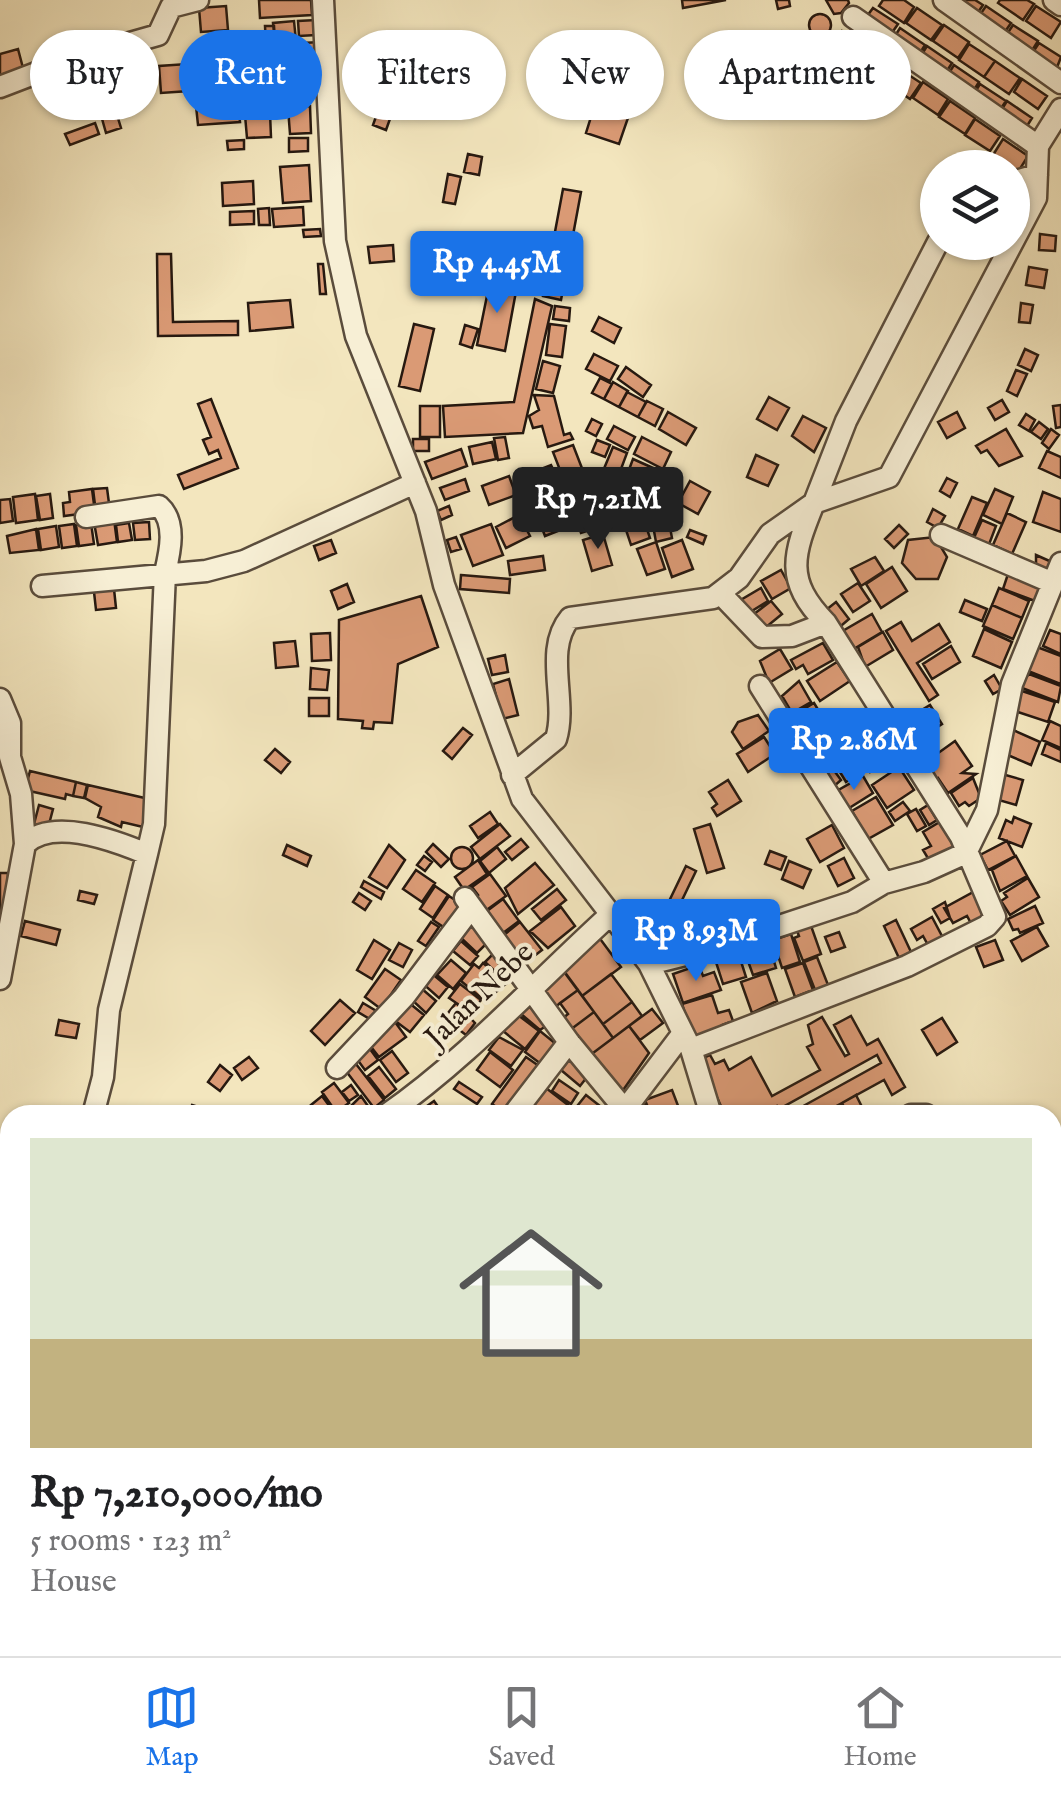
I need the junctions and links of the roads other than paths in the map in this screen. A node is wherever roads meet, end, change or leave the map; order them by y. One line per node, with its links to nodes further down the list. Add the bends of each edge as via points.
1 (198, 0): 8 (street, via 171,8 158,36)
2 (324, 0): 14 (street, via 335,241 344,299)
3 (944, 0): 7 (street)
4 (1054, 0): 5 (street)
5 (1061, 5)
6 (852, 17): 10 (street)
7 (1061, 83)
8 (0, 87)
9 (1061, 109): 10 (street)
10 (1038, 146): 11 (street)
11 (1037, 174): 12 (street); 15 (street, via 1036,198 888,477)
12 (1030, 176)
13 (929, 260): 15 (street, via 846,420)
14 (415, 483): 19 (street, via 244,562); 27 (street)
15 (814, 503): 22 (street, via 770,534); 23 (street, via 797,546 797,582 803,600)
16 (86, 517): 19 (street, via 164,508 172,542)
17 (941, 535): 20 (street)
18 (1061, 562): 20 (street)
19 (165, 573): 21 (street); 30 (street, via 158,778)
20 (1054, 583): 29 (street, via 1012,684 987,810)
21 (42, 586)
22 (721, 594): 23 (street, via 762,637); 27 (street, via 570,618 558,651 556,738)
23 (826, 624): 29 (street)
24 (760, 686): 31 (street)
25 (0, 700): 26 (street, via 10,723)
26 (5, 758): 28 (street, via 21,794)
27 (512, 775): 32 (street, via 539,827)
28 (25, 844): 30 (street, via 35,835 59,832); 34 (street)
29 (966, 852): 31 (street); 37 (street, via 995,911 992,923 907,966)
30 (147, 854): 40 (street, via 109,1010)
31 (884, 884): 33 (street, via 852,902)
32 (611, 914): 33 (street); 36 (street, Jalan Nebe)
33 (648, 964): 37 (street)
34 (0, 971): 35 (street)
35 (0, 979)
36 (531, 986): 38 (street); 39 (street, via 468,903 404,997); 41 (street, Jalan Nebe, via 466,1056)
37 (687, 1041): 44 (street); 45 (street)
38 (568, 1042): 42 (street); 43 (street)
39 (337, 1068)
40 (96, 1105)
41 (400, 1105)
42 (521, 1105)
43 (618, 1105)
44 (629, 1105)
45 (709, 1105)

